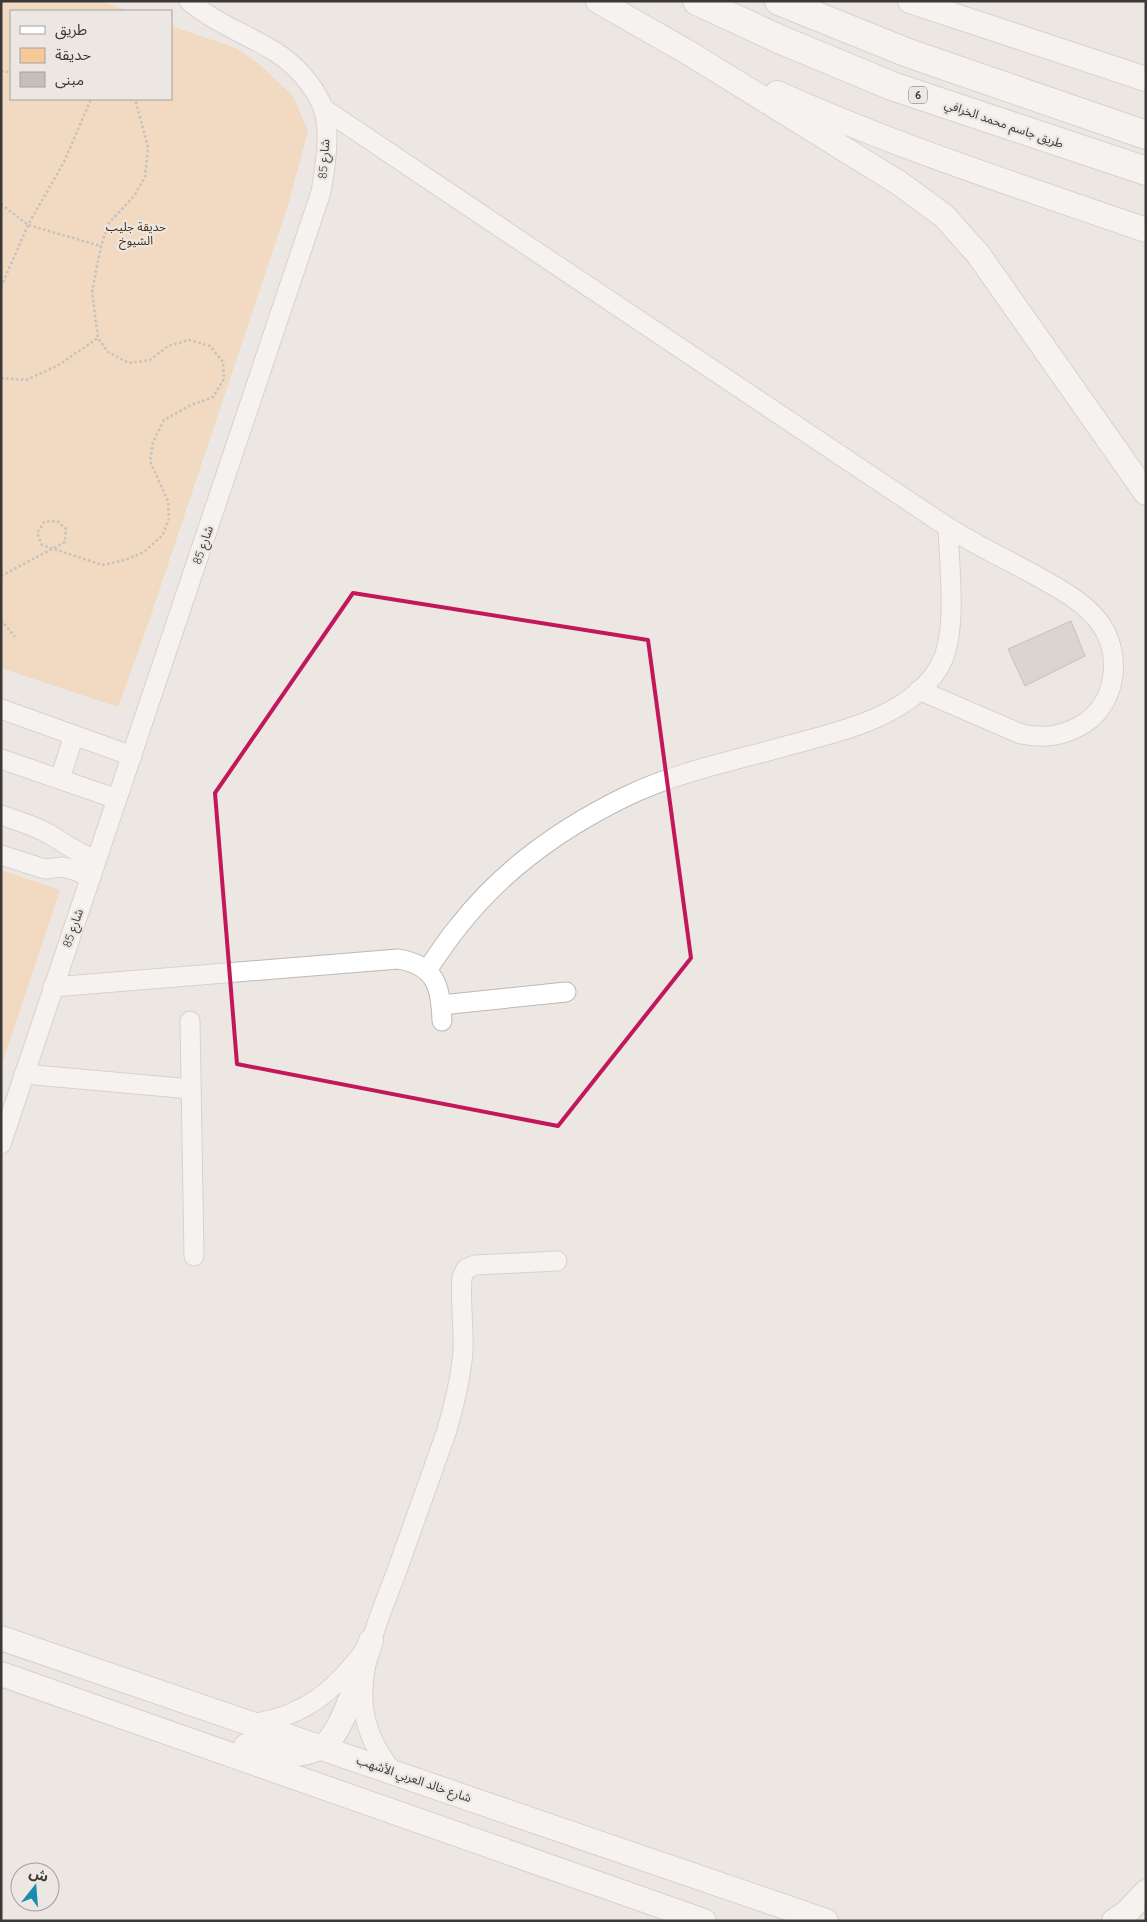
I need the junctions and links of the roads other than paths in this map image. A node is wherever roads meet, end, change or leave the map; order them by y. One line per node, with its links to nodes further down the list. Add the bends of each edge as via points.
1 (189, 1): 8 (street, شارع 85, via 295,67 312,87)
2 (598, 1): 6 (main road)
3 (697, 1): 10 (highway, طريق جاسم محمد الخرافي / 6, via 892,86)
4 (779, 1): 9 (highway, via 908,53)
5 (910, 1): 7 (main road)
6 (689, 53): 11 (main road, via 818,111 915,149); 12 (main road, via 899,183 944,216 978,254)
7 (1146, 79)
8 (324, 109): 13 (street); 17 (street, شارع 85, via 326,164 314,218)
9 (1146, 135)
10 (1146, 171)
11 (1146, 230)
12 (1146, 493)
13 (948, 528): 14 (street, via 949,642 938,669); 14 (street, via 1048,582 1082,606 1099,622 1108,638 1113,655 1113,673 1109,691 1089,720 1066,733 1039,738 1021,734)
14 (919, 690): 26 (street, via 892,711 860,726 679,775 579,821 534,852 494,887 458,926)
15 (1, 709): 16 (street)
16 (74, 735): 17 (street); 19 (street)
17 (132, 756): 20 (street, شارع 85)
18 (1, 759): 19 (street)
19 (60, 779): 20 (street)
20 (117, 799): 25 (street, شارع 85)
21 (1, 815): 22 (street, via 50,834)
22 (59, 841): 24 (street); 25 (street)
23 (1, 855): 24 (street, via 25,864)
24 (50, 868): 25 (street)
25 (93, 868): 27 (street, شارع 85)
26 (427, 970): 27 (street, via 414,962 398,959); 28 (street, via 440,990 442,1013)
27 (53, 987): 30 (street, شارع 85)
28 (566, 992)
29 (190, 1021): 31 (street)
30 (24, 1074): 31 (street); 32 (street, شارع 85)
31 (191, 1089): 33 (street)
32 (2, 1139)
33 (194, 1256)
34 (557, 1261): 36 (street, via 475,1265 464,1273 463,1349 455,1402)
35 (1, 1638): 39 (main road, شارع خالد العربي الأشهب)
36 (371, 1641): 39 (street, via 336,1683 303,1709); 40 (main road, via 341,1722); 41 (street, via 363,1684 364,1716 375,1746)
37 (1, 1674): 38 (main road)
38 (108, 1712): 40 (main road, via 178,1724 264,1752 286,1755); 43 (main road)
39 (252, 1724): 40 (main road, شارع خالد العربي الأشهب)
40 (321, 1747): 41 (main road, شارع خالد العربي الأشهب)
41 (393, 1772): 44 (main road, شارع خالد العربي الأشهب)
42 (1146, 1892): 45 (main road)
43 (704, 1921)
44 (826, 1921)
45 (1114, 1921)

